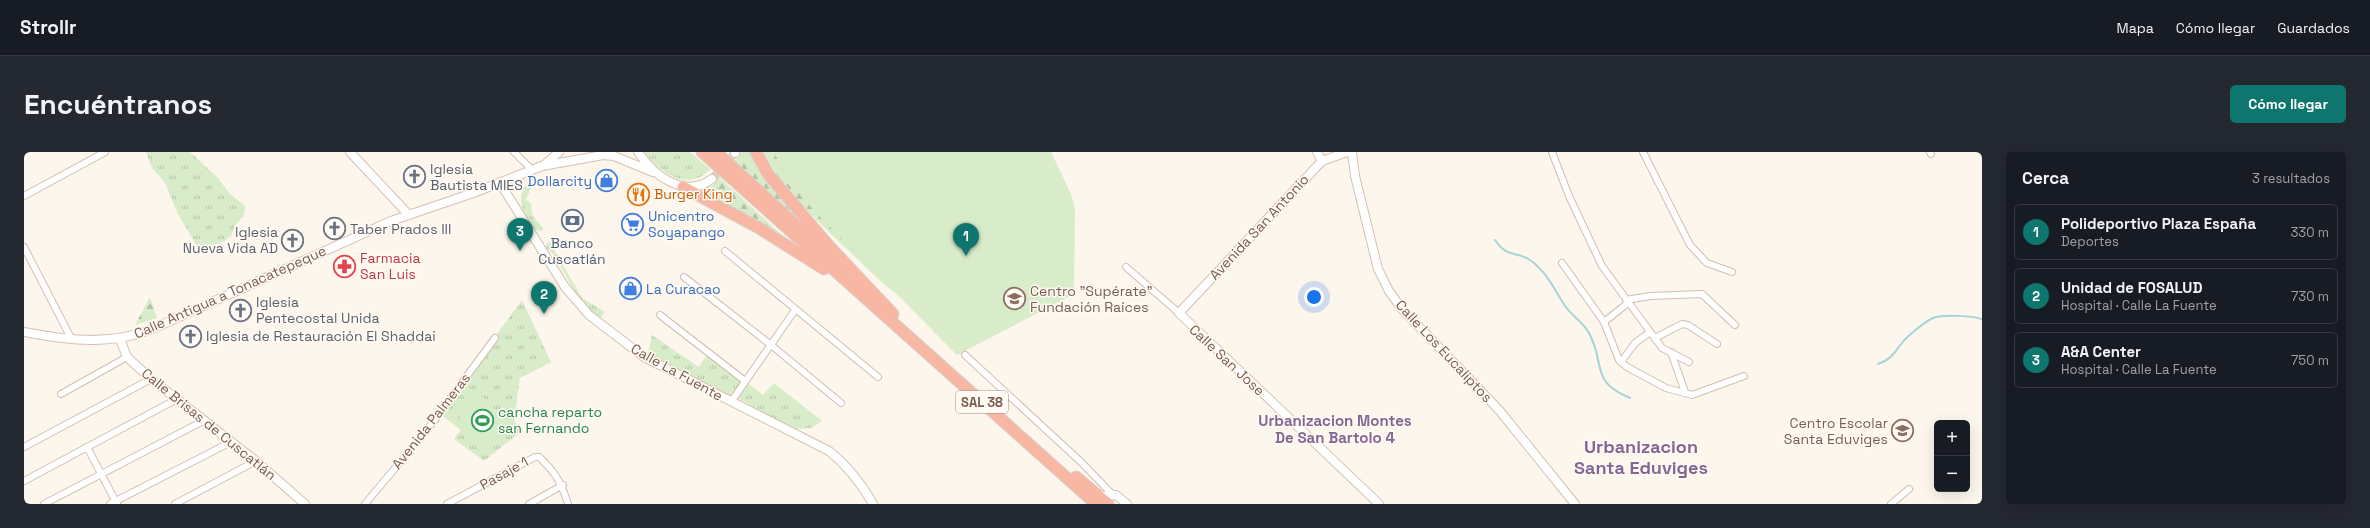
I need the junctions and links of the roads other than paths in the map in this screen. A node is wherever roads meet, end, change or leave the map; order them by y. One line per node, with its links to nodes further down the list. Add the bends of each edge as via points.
1 (105, 152): 21 (street)
2 (350, 152): 22 (street)
3 (514, 152): 16 (street)
4 (559, 152): 15 (street, Calle Antigua a Tonacatepeque)
5 (638, 152): 17 (street)
6 (702, 152): 29 (highway, SAL 38)
7 (716, 152): 33 (highway, SAL 38)
8 (756, 152): 33 (highway, via 768,174 832,250)
9 (1317, 152): 14 (street)
10 (1347, 152): 14 (street, Avenida San Antonio)
11 (1352, 152): 81 (street, Calle Los Eucaliptos, via 1355,176 1378,269 1388,291 1402,309 1499,410)
12 (1552, 152): 30 (street, via 1602,266)
13 (1643, 152): 27 (street, via 1690,245 1707,263)
14 (1322, 161): 32 (street, Avenida San Antonio)
15 (542, 166): 16 (street, Calle Antigua a Tonacatepeque); 17 (street, Calle Antigua a Tonacatepeque, via 603,155 614,156)
16 (532, 170): 19 (street, Calle Antigua a Tonacatepeque)
17 (653, 172): 20 (street, Calle Antigua a Tonacatepeque)
18 (712, 179): 20 (street, via 702,186)
19 (500, 183): 22 (street, Calle Antigua a Tonacatepeque); 57 (street, Calle La Fuente, via 565,287 586,313 644,357)
20 (683, 187): 29 (highway, via 811,259)
21 (24, 196)
22 (409, 215): 41 (street, Calle Antigua a Tonacatepeque, via 349,239 157,327)
23 (24, 247): 42 (street)
24 (725, 251): 31 (street)
25 (1562, 263): 35 (street)
26 (1126, 267): 32 (street, Calle San Jose)
27 (1732, 272)
28 (684, 277): 44 (street)
29 (869, 301): 69 (highway, SAL 38)
30 (1627, 301): 35 (street); 36 (street, via 1650,296 1702,294); 38 (street)
31 (795, 310): 44 (street); 51 (street)
32 (1179, 313): 80 (street, Calle San Jose)
33 (894, 314): 69 (highway, SAL 38)
34 (660, 315): 53 (street)
35 (1604, 322): 48 (street)
36 (1735, 325)
37 (24, 332): 42 (street, Calle Antigua a Tonacatepeque)
38 (1650, 332): 40 (street); 48 (street, via 1634,343)
39 (495, 338): 74 (street, Avenida Palmeras, via 427,430)
40 (1655, 338): 43 (street, via 1682,324 1688,325); 45 (street, via 1662,348)
41 (120, 339): 42 (street, Calle Antigua a Tonacatepeque); 47 (street, Calle Brisas de Cuscatlán)
42 (72, 340)
43 (1717, 344)
44 (771, 345): 53 (street); 58 (street)
45 (1671, 352): 49 (street); 54 (street)
46 (965, 355): 68 (street, via 1081,462)
47 (127, 357): 52 (street, Calle Brisas de Cuscatlán); 55 (street)
48 (1621, 362): 54 (street, via 1666,388)
49 (1689, 362)
50 (1744, 376): 54 (street, via 1692,395)
51 (878, 377)
52 (151, 379): 56 (street, Calle Brisas de Cuscatlán); 61 (street)
53 (745, 381): 57 (street)
54 (1685, 392)
55 (60, 394)
56 (177, 399): 59 (street, Calle Brisas de Cuscatlán); 62 (street)
57 (731, 402): 78 (street, Calle La Fuente, via 829,451 850,471)
58 (841, 403)
59 (205, 420): 60 (street, Calle Brisas de Cuscatlán); 64 (street)
60 (231, 442): 63 (street, Calle Brisas de Cuscatlán); 70 (street)
61 (24, 447)
62 (87, 447): 64 (street); 65 (street)
63 (256, 461): 72 (street); 73 (street, Calle Brisas de Cuscatlán)
64 (101, 474): 70 (street); 71 (street)
65 (24, 481)
66 (563, 485): 75 (street, Pasaje 1, via 539,457 535,457); 76 (street); 77 (street)
67 (1909, 489): 82 (street)
68 (1110, 499): 69 (highway, SAL 38); 79 (street, via 1116,495)
69 (1098, 500)
70 (114, 503)
71 (44, 504)
72 (175, 504)
73 (305, 504)
74 (365, 504)
75 (448, 504)
76 (529, 504)
77 (568, 504)
78 (873, 504)
79 (1127, 504)
80 (1379, 504)
81 (1575, 504)
82 (1891, 504)

